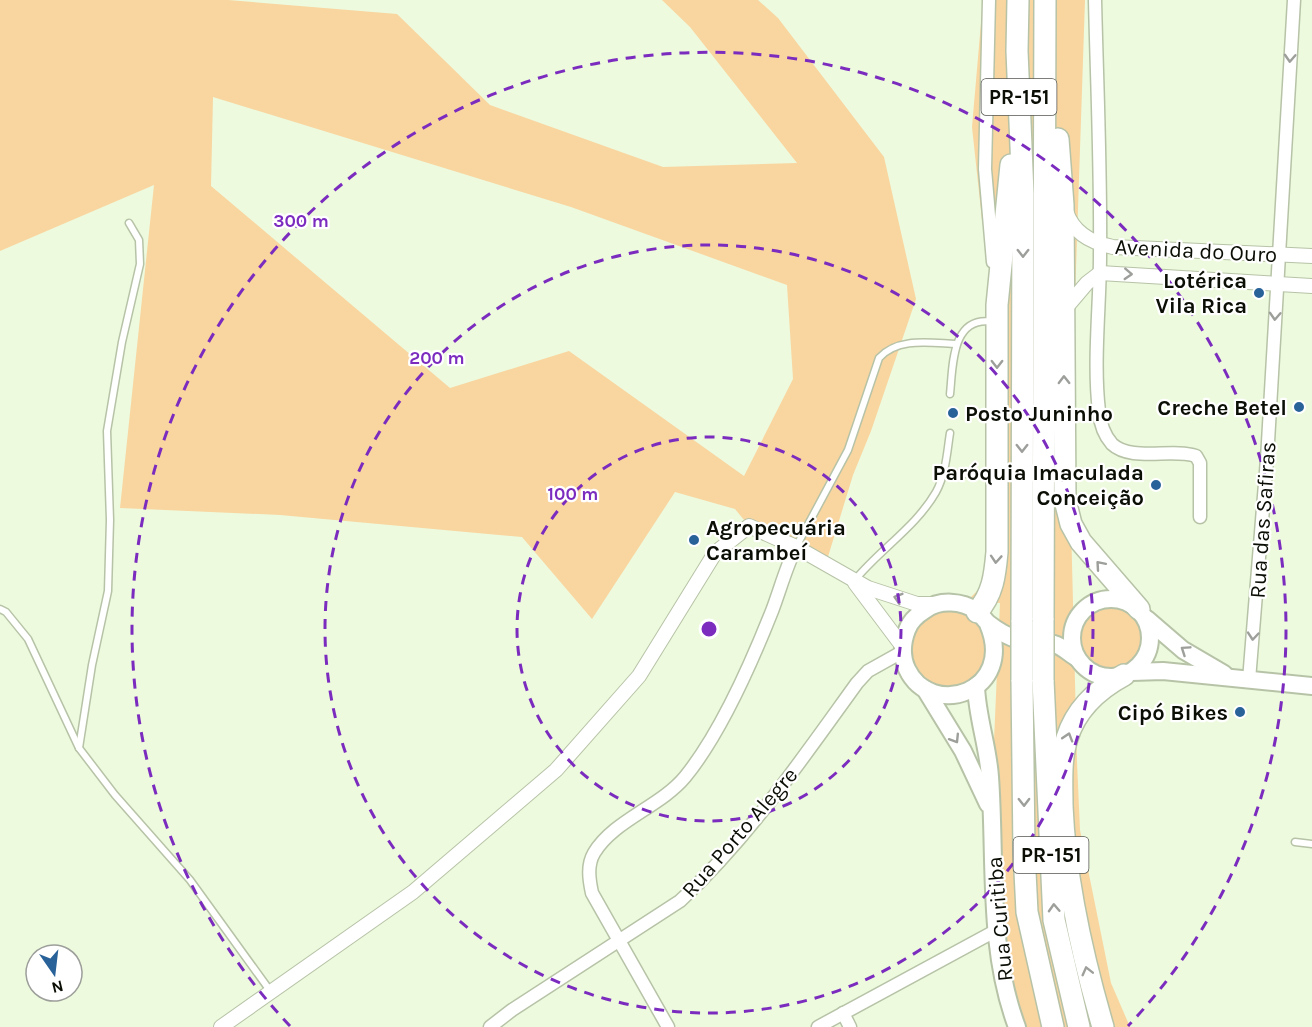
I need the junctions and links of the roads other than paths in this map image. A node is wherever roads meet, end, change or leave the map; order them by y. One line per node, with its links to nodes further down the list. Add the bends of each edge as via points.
1 (989, 0): 17 (street, PR-151, via 985,169)
2 (1018, 0): 7 (highway, PR-151)
3 (1045, 0): 6 (highway, PR-151)
4 (1095, 0): 10 (street)
5 (1294, 0): 11 (street, Rua das Safiras, one-way to 11)
6 (1045, 32): 8 (highway, via 1055,73); 38 (highway, PR-151, bridge, via 1043,620)
7 (1017, 51): 17 (highway); 31 (highway, PR-151, one-way to 31, via 1023,194)
8 (1064, 205): 10 (street, Avenida do Ouro, via 1074,227 1088,240); 16 (highway)
9 (129, 223): 43 (lane, via 139,240 140,264 107,430 108,591)
10 (1100, 244): 11 (street, Avenida do Ouro); 13 (street)
11 (1279, 254): 12 (street, Avenida do Ouro); 14 (street, Rua das Safiras)
12 (1312, 255)
13 (1100, 273): 14 (street, Avenida do Ouro, one-way to 14); 16 (street, Avenida do Ouro); 23 (street, via 1099,411 1105,435 1114,446 1137,454 1184,452 1196,456 1200,463)
14 (1277, 284): 15 (street, Avenida do Ouro); 39 (street, Rua das Safiras, one-way to 39)
15 (1312, 286)
16 (1064, 310): 29 (highway, one-way to 16, via 1095,560 1071,524 1065,500)
17 (997, 314): 18 (lane, via 976,322 961,334); 22 (highway, one-way to 22)
18 (956, 344): 19 (lane); 24 (lane, via 921,342 892,346 879,358 848,450)
19 (950, 394)
20 (950, 433): 21 (lane)
21 (943, 474): 22 (lane); 25 (lane, via 936,492 913,522)
22 (997, 474): 30 (highway, one-way to 30, via 995,578)
23 (1200, 517)
24 (796, 547): 25 (street); 48 (street, via 739,686 707,744 685,777 664,798 618,828 593,854 589,868 592,893); 49 (street, via 749,526 715,554 639,676 556,770 413,892)
25 (854, 581): 26 (street, one-way to 25, via 917,604); 33 (street)
26 (945, 603): 30 (main road, via 956,603); 33 (main road, via 930,606 917,615 908,626)
27 (0, 609): 43 (lane, via 28,639)
28 (1079, 614): 29 (main road, via 1107,598 1128,602); 32 (main road); 34 (main road, via 1072,630)
29 (1143, 614): 36 (main road, via 1150,628 1151,644 1144,660); 37 (main road, one-way to 29, via 1183,650)
30 (983, 618): 31 (main road); 35 (main road, via 994,638)
31 (1023, 632): 32 (main road); 35 (main road); 38 (highway, PR-151, bridge)
32 (1055, 644): 34 (main road)
33 (902, 649): 42 (main road, via 907,669); 48 (street, Rua Porto Alegre, via 857,683 769,805 703,880 680,901)
34 (1077, 658): 36 (main road, via 1096,675)
35 (991, 669): 40 (main road)
36 (1128, 674): 37 (main road, via 1149,670); 59 (highway, one-way to 36, via 1087,973 1069,873 1062,761 1073,722 1082,708 1101,689)
37 (1227, 676): 39 (main road)
38 (1033, 680): 57 (highway, PR-151, one-way to 57, via 1024,852 1027,912); 58 (highway, PR-151, one-way to 38, via 1054,920)
39 (1249, 680): 41 (main road)
40 (976, 686): 42 (main road, via 951,695); 44 (main road, Rua Curitiba, via 989,759)
41 (1312, 686)
42 (925, 689): 44 (main road, one-way to 44, via 967,759)
43 (79, 748): 49 (lane, via 190,880)
44 (991, 810): 47 (main road, Rua Curitiba)
45 (1295, 842): 46 (lane)
46 (1312, 844)
47 (997, 930): 50 (street); 56 (main road, Rua Curitiba, via 1005,989)
48 (618, 942): 52 (street, Rua Porto Alegre); 53 (street)
49 (272, 993): 51 (street)
50 (843, 1013): 54 (street); 55 (street)
51 (221, 1027)
52 (490, 1027)
53 (668, 1027)
54 (818, 1027)
55 (850, 1027)
56 (1017, 1027)
57 (1053, 1027)
58 (1079, 1027)
59 (1103, 1027)

